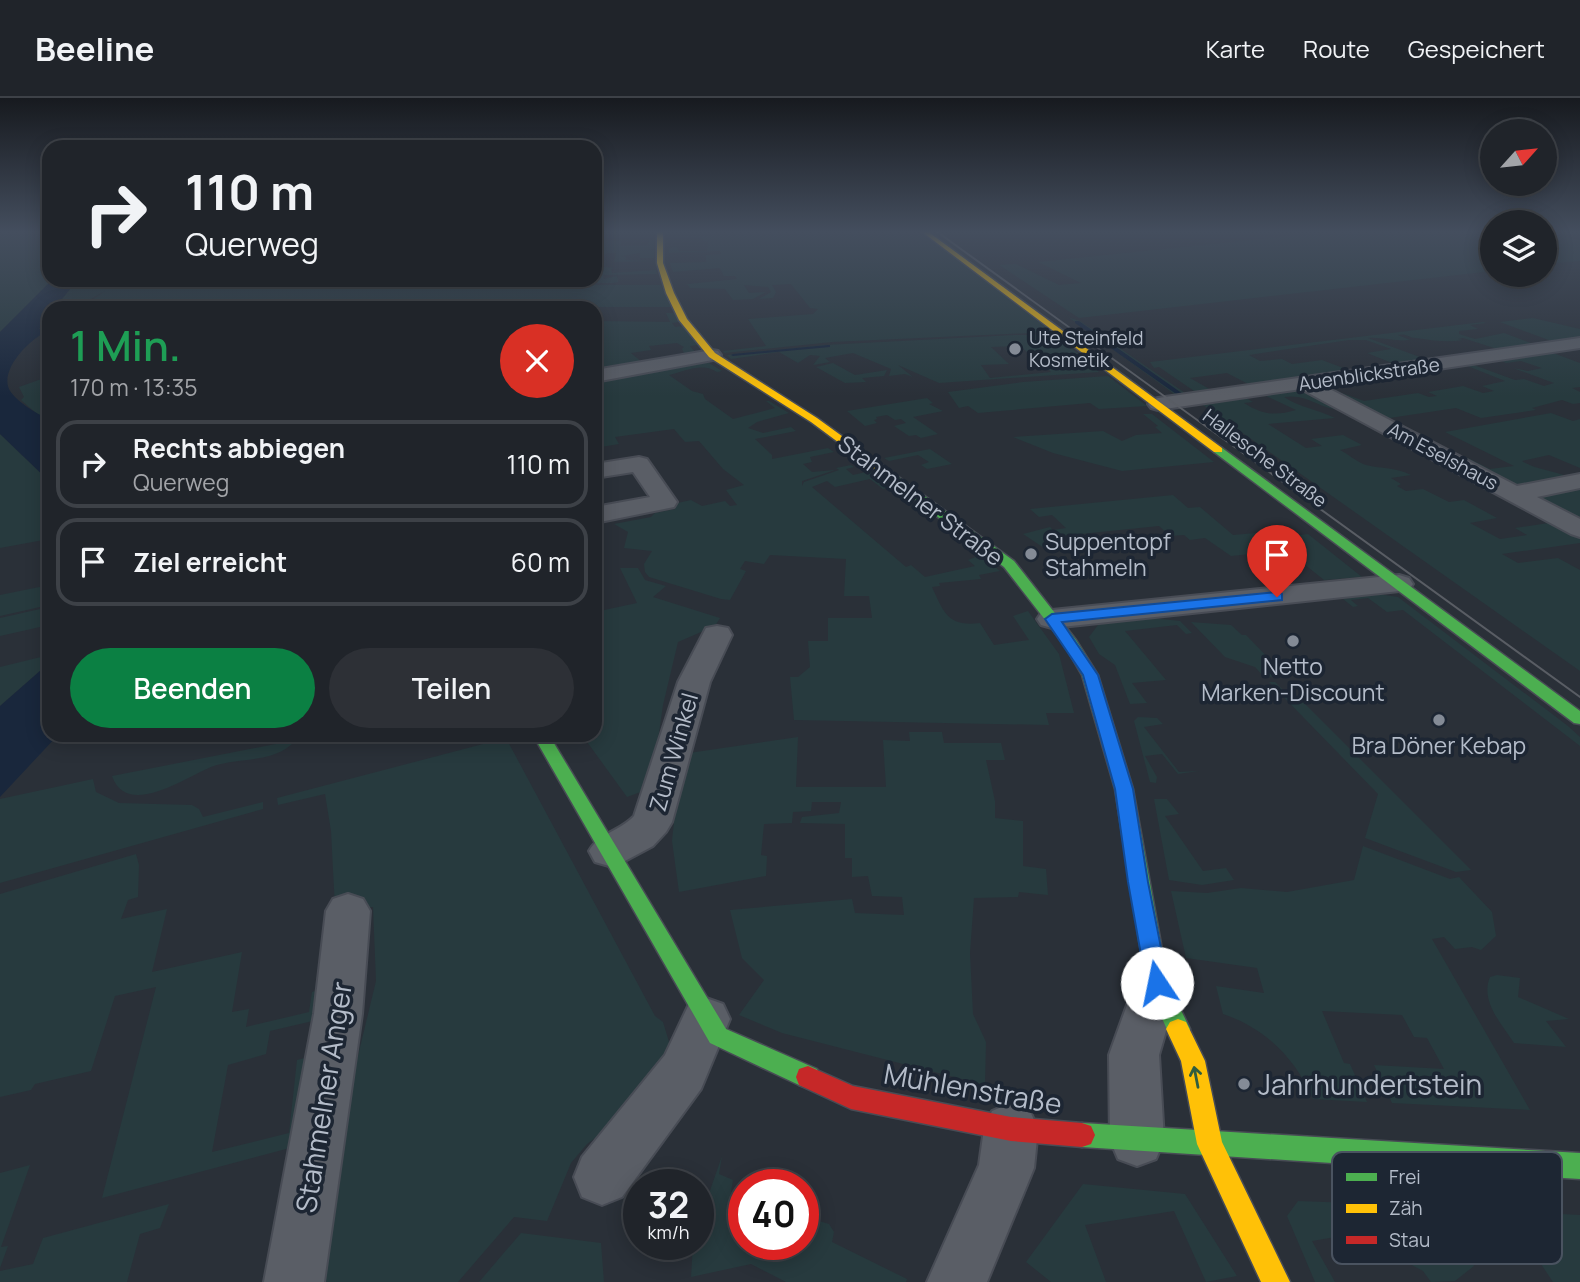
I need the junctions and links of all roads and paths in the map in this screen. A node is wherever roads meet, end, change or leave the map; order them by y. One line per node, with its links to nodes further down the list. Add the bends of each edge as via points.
1 (668, 286): 5 (street, Stahmelner Straße, via 683,320)
2 (999, 286): 9 (street, Hallesche Straße)
3 (1580, 343): 4 (street, Auenblickstraße)
4 (1553, 347): 6 (street); 8 (street, Auenblickstraße)
5 (712, 355): 7 (street); 16 (street, Stahmelner Straße, via 814,420 1002,558)
6 (1580, 357)
7 (602, 375)
8 (1306, 384): 9 (street, Auenblickstraße); 12 (street, Am Eselshaus)
9 (1158, 404): 15 (street, Hallesche Straße)
10 (602, 470): 13 (street, via 639,464 665,502)
11 (1580, 481): 12 (street)
12 (1514, 494): 14 (street, Am Eselshaus)
13 (602, 514)
14 (1580, 529)
15 (1399, 584): 16 (street); 18 (street, Hallesche Straße)
16 (1052, 619): 22 (street, Stahmelner Straße, via 1090,675 1124,789)
17 (717, 635): 20 (street, Zum Winkel, via 694,682 652,822 639,836)
18 (1580, 719)
19 (545, 742): 20 (street, Mühlenstraße)
20 (609, 850): 23 (street, Mühlenstraße)
21 (348, 911): 31 (street, Stahmelner Anger, via 338,1014)
22 (1157, 983): 25 (street, Stahmelner Straße, via 1134,1055); 26 (street, Stahmelner Straße, one-way to 22, via 1193,1061)
23 (706, 1019): 24 (street, Mühlenstraße, via 718,1035 851,1097); 30 (street, via 683,1072)
24 (1011, 1129): 25 (street, Mühlenstraße); 32 (street, via 1006,1168)
25 (1137, 1140): 26 (street, Mühlenstraße)
26 (1210, 1144): 27 (street, Mühlenstraße); 33 (street, Stahmelner Straße)
27 (1345, 1152)
28 (1562, 1165): 29 (street, Mühlenstraße)
29 (1580, 1166)
30 (602, 1177)
31 (295, 1282)
32 (957, 1282)
33 (1276, 1282)

